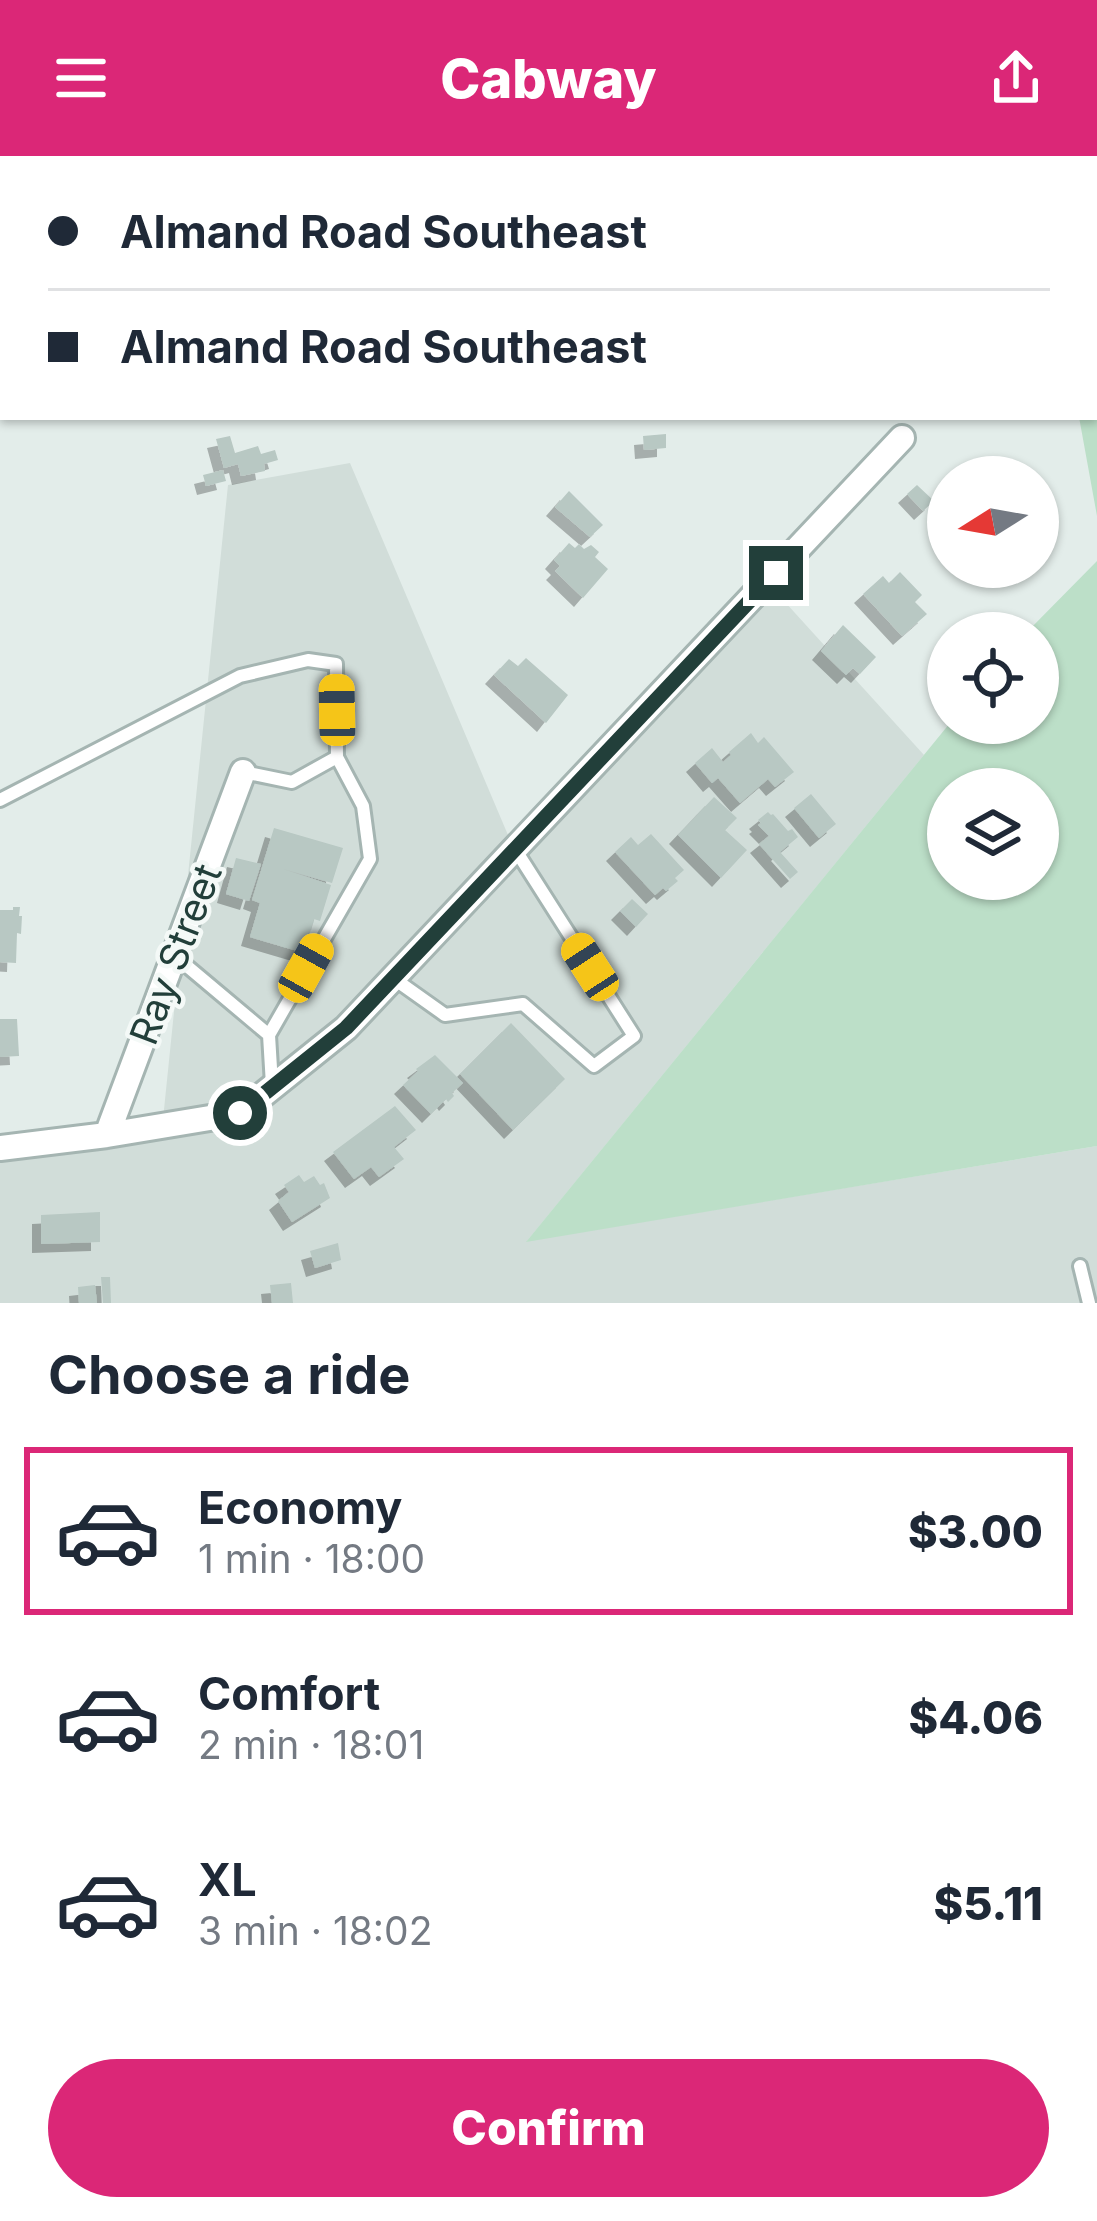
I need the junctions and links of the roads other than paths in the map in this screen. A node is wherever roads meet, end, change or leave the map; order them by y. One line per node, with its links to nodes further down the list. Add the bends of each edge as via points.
1 (902, 439): 5 (street)
2 (337, 757): 3 (lane, via 292,782); 4 (lane, via 336,664 308,660 240,676); 8 (lane, via 363,806 370,859)
3 (244, 772): 6 (street, Ray Street)
4 (0, 800)
5 (515, 849): 7 (street); 7 (lane, via 634,1036 594,1066 523,1004 446,1015)
6 (175, 956): 8 (lane); 10 (street, Ray Street)
7 (393, 978): 9 (street)
8 (269, 1034): 9 (lane)
9 (272, 1087): 10 (street, via 240,1113)
10 (107, 1136): 11 (street)
11 (0, 1148)
12 (1080, 1266): 13 (lane)
13 (1089, 1303)

